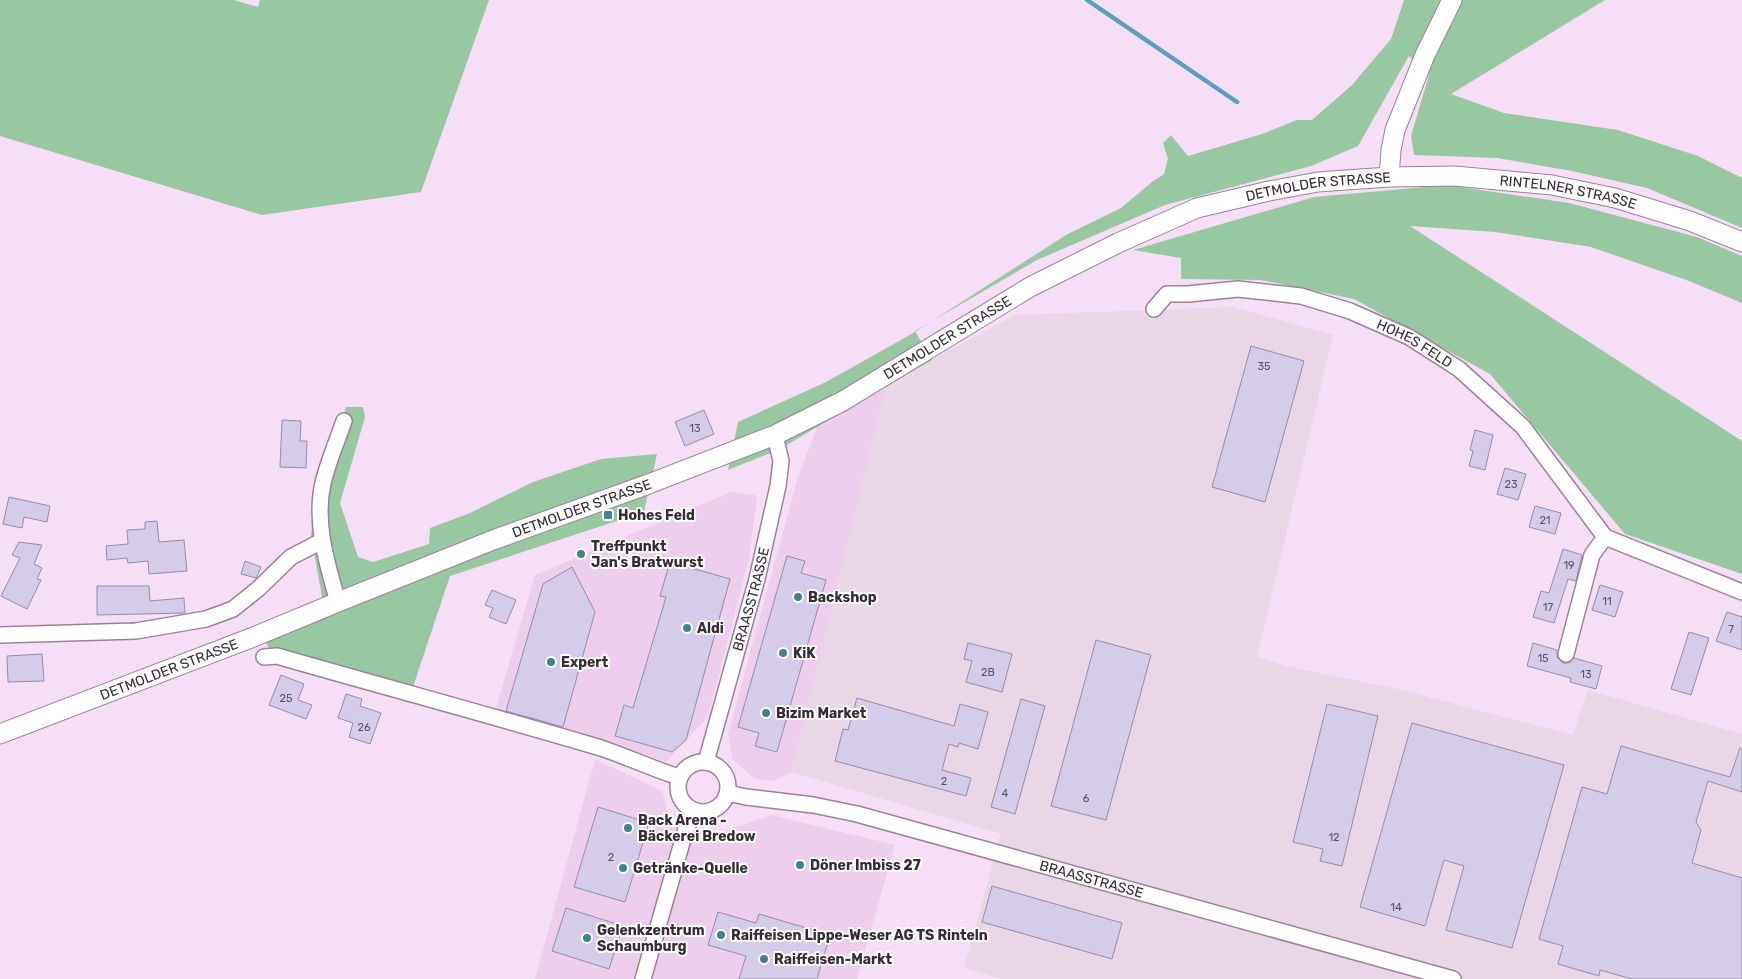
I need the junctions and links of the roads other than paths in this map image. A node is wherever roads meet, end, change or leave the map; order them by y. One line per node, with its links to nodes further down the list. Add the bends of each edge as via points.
1 (1452, 0): 2 (main road, DETMOLDER STRASSE, via 1425,55 1395,130)
2 (1389, 177): 3 (main road, RINTELNER STRASSE, via 1455,176 1552,184 1690,220); 6 (main road, DETMOLDER STRASSE, via 1318,182 1198,208 1030,287 843,401)
3 (1742, 242)
4 (1154, 309): 7 (street, HOHES FELD, via 1167,294 1238,289 1301,296 1350,310 1408,337 1459,369 1523,427)
5 (344, 421): 8 (street, via 323,484)
6 (775, 435): 10 (main road, DETMOLDER STRASSE, via 493,540); 15 (street, BRAASSTRASSE, via 781,461 776,494 757,579)
7 (1605, 537): 9 (street); 12 (street, via 1592,555)
8 (322, 541): 10 (street); 11 (street, via 291,557 234,609 206,619 136,631)
9 (1742, 592)
10 (338, 602): 14 (main road, DETMOLDER STRASSE)
11 (0, 635)
12 (1566, 654)
13 (264, 657): 16 (street, via 277,656 571,740)
14 (0, 734)
15 (706, 762): 16 (street, via 690,765); 17 (street, via 721,770 726,777)
16 (680, 776): 18 (street, via 678,793 686,807)
17 (728, 793): 18 (street, via 718,808 711,812); 20 (street, BRAASSTRASSE, via 857,814)
18 (694, 811): 19 (street, via 685,832)
19 (643, 979)
20 (1453, 979)

